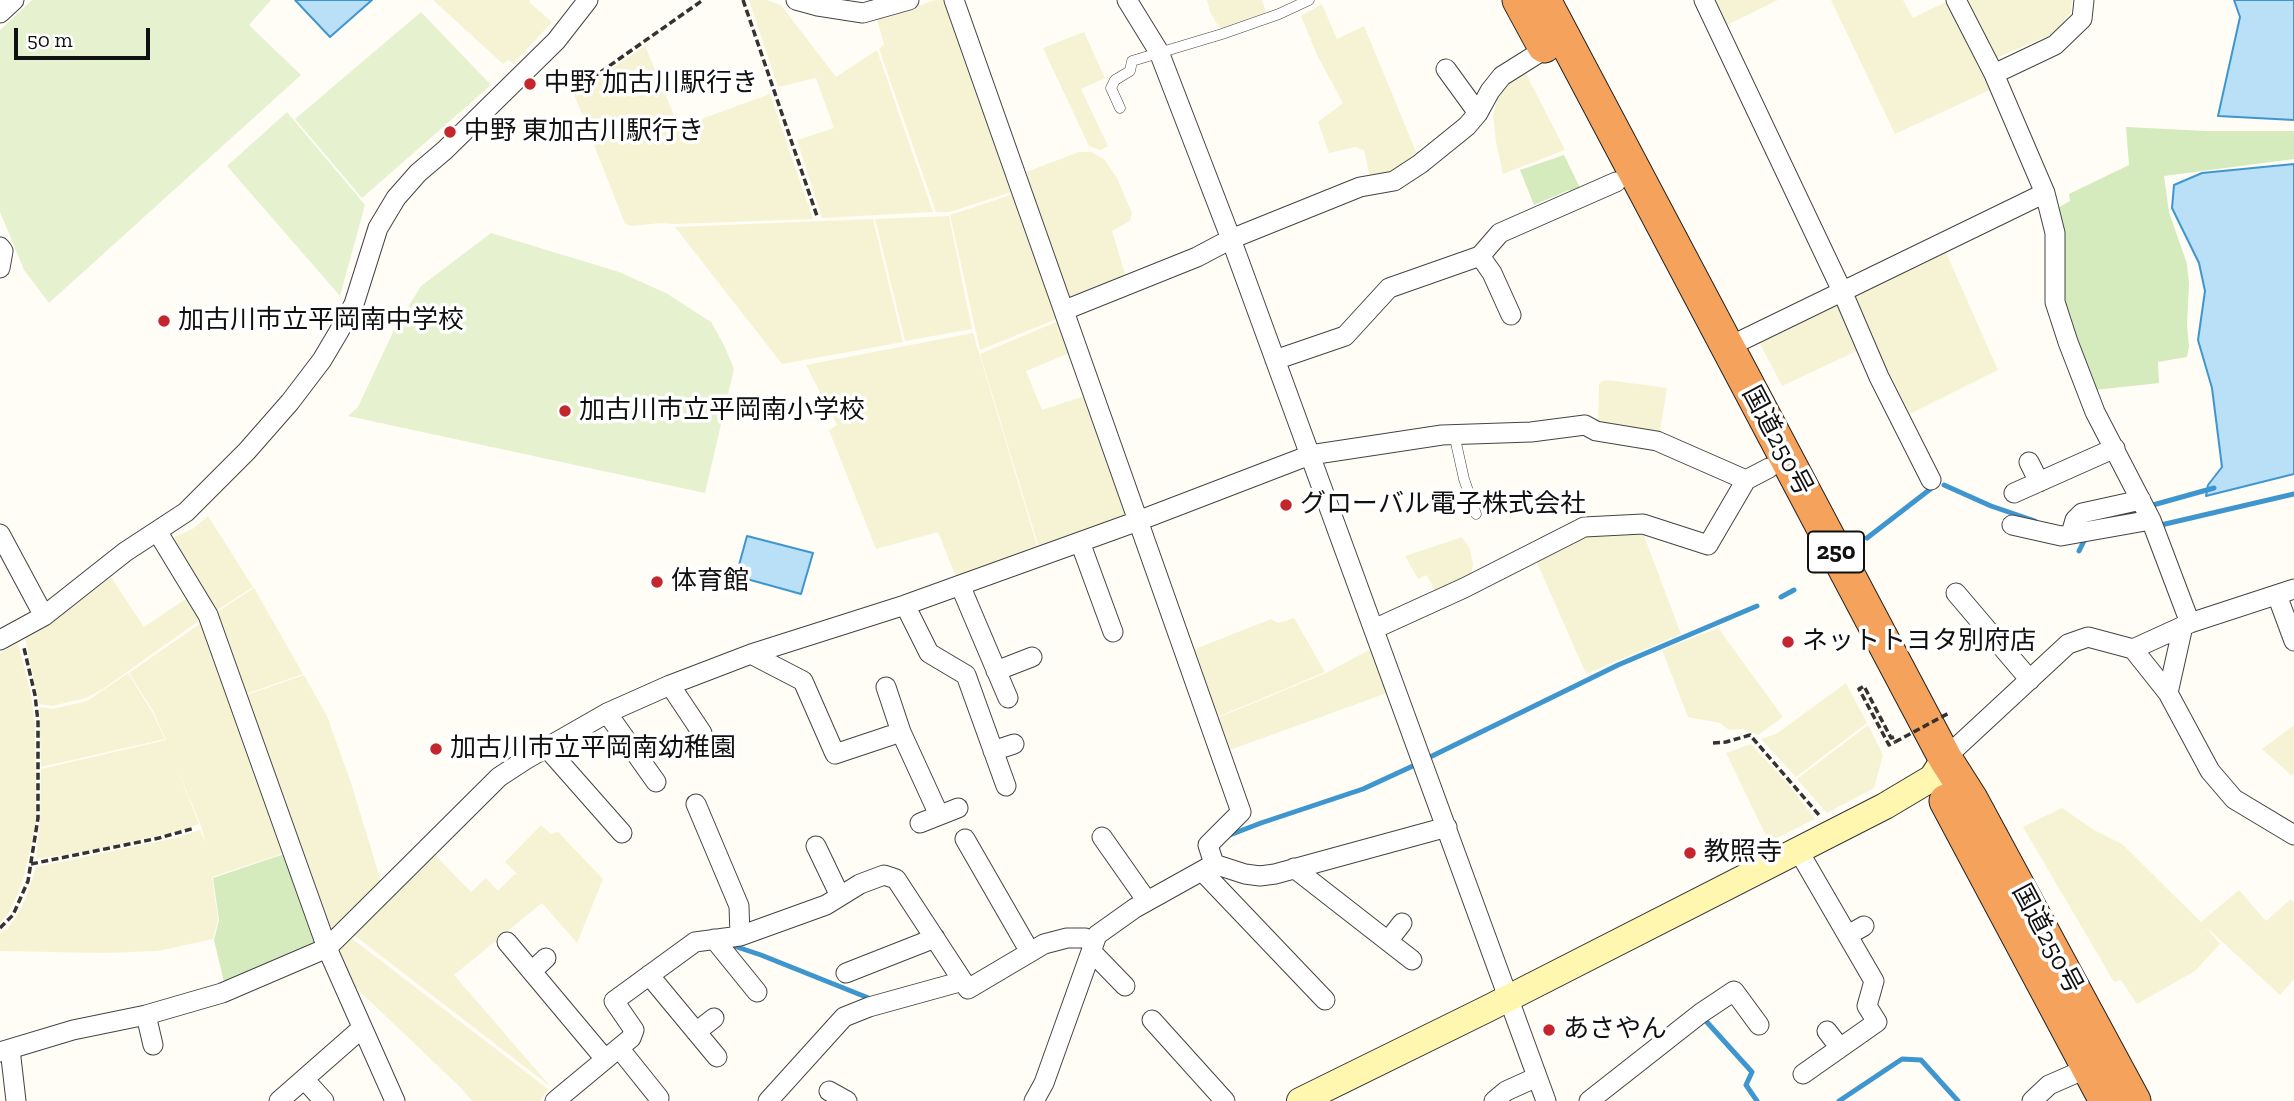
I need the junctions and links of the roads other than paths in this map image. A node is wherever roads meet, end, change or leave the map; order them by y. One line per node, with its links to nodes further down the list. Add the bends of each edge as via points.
1 (14, 0): 13 (street)
2 (588, 0): 45 (street, via 556,41 396,198 378,228 354,304 322,360 222,478 186,512)
3 (796, 0): 4 (street, via 863,13)
4 (909, 0)
5 (954, 0): 27 (street)
6 (1126, 0): 15 (street)
7 (1309, 0): 15 (lane, via 1222,34)
8 (1519, 0): 14 (highway, 国道250号 / 250)
9 (1544, 0): 29 (highway, 国道250号 / 250)
10 (1704, 0): 26 (street)
11 (1956, 0): 17 (street)
12 (2084, 0): 17 (street, via 2081,19 2055,45)
13 (0, 13)
14 (1545, 49): 19 (street, via 1502,76); 20 (highway, 国道250号 / 250)
15 (1159, 52): 18 (lane, via 1132,61 1130,71 1115,80 1111,88); 22 (street)
16 (1446, 69): 19 (street)
17 (1994, 74): 21 (street)
18 (1120, 108)
19 (1478, 113): 22 (street, via 1394,181 1360,187)
20 (1616, 183): 24 (street, via 1500,233); 35 (highway, 国道250号 / 250)
21 (2045, 193): 26 (street); 32 (street, via 2054,233 2055,302 2095,412)
22 (1231, 239): 27 (street); 30 (street)
23 (0, 247): 25 (street)
24 (1480, 256): 28 (street); 30 (street, via 1389,288 1345,336)
25 (0, 268)
26 (1842, 291): 29 (street); 36 (street)
27 (1065, 310): 42 (street)
28 (1511, 315)
29 (1728, 347): 73 (highway, 国道250号 / 250)
30 (1275, 360): 33 (street)
31 (1454, 433): 33 (street); 35 (street, via 1531,432 1585,425 1657,441); 40 (lane)
32 (2115, 448): 37 (street); 39 (street)
33 (1310, 455): 42 (street); 54 (street)
34 (2029, 462): 37 (street)
35 (1758, 474): 54 (street, via 1708,545 1643,524 1584,527); 73 (highway, 国道250号 / 250)
36 (1931, 480)
37 (2039, 482): 38 (street)
38 (2014, 494)
39 (2141, 500): 41 (street); 44 (street, via 2082,513)
40 (1476, 514)
41 (2151, 520): 44 (street); 53 (street)
42 (1139, 521): 47 (street); 85 (street, via 1241,812 1208,845)
43 (2012, 525): 44 (street, via 2030,538 2060,536)
44 (2073, 527)
45 (157, 531): 52 (street); 97 (street, via 208,615)
46 (0, 534): 52 (street)
47 (1080, 542): 48 (street); 55 (street, via 1098,614)
48 (960, 585): 51 (street); 61 (street)
49 (2286, 592): 53 (street); 57 (street)
50 (1956, 593): 62 (street)
51 (905, 605): 59 (street); 61 (street, via 929,653)
52 (44, 616): 56 (street)
53 (2187, 625): 58 (street); 65 (street)
54 (1374, 629): 78 (street)
55 (1113, 632)
56 (9, 635)
57 (2294, 641)
58 (2133, 649): 62 (street, via 2088,637 2068,644); 65 (street)
59 (751, 654): 63 (street); 68 (street, via 803,681 835,754)
60 (1031, 657): 61 (street)
61 (980, 671): 66 (street); 72 (street)
62 (2030, 680): 73 (street)
63 (670, 685): 67 (street); 69 (street)
64 (886, 687): 68 (street)
65 (2168, 693): 80 (street, via 2210,771 2234,799)
66 (1007, 698)
67 (607, 713): 71 (street); 74 (street)
68 (901, 732): 77 (street, via 948,811)
69 (702, 733)
70 (1014, 744): 72 (street)
71 (547, 748): 79 (street); 97 (street, via 499,777)
72 (993, 751): 75 (street)
73 (1938, 768): 84 (street, via 1885,806); 90 (highway, 国道250号 / 250, via 1971,799); 139 (highway, 国道250号 / 250, via 1951,810)
74 (656, 782)
75 (1006, 786)
76 (696, 804): 91 (street, via 696,830 739,906)
77 (920, 823)
78 (1447, 827): 86 (street); 105 (street)
79 (622, 833)
80 (2294, 835)
81 (1102, 837): 88 (street)
82 (965, 839): 98 (street)
83 (816, 846): 87 (street)
84 (1798, 850): 105 (street); 115 (street, via 1856,930 1874,981 1867,1006 1877,1022)
85 (1208, 868): 86 (street, via 1260,876); 88 (street); 106 (street, via 1293,955)
86 (1294, 868): 95 (street)
87 (840, 896): 91 (street); 92 (street, via 884,875 897,879)
88 (1147, 901): 96 (street, via 1097,935)
89 (1402, 923): 95 (street)
90 (2039, 923): 140 (highway, 国道250号 / 250); 141 (highway, 250)
91 (740, 936): 93 (street)
92 (935, 938): 100 (street, via 861,956); 102 (street)
93 (714, 939): 101 (street, via 695,942); 104 (street)
94 (507, 942): 117 (street, via 539,964)
95 (1388, 942): 99 (street)
96 (1093, 947): 98 (street, via 1085,938 1067,939); 103 (street); 132 (street)
97 (327, 948): 107 (street, via 222,993); 111 (street)
98 (1030, 952): 102 (street, via 968,989)
99 (1412, 960)
100 (846, 973)
101 (649, 975): 113 (street); 117 (street, via 614,1002 634,1030)
102 (963, 981): 130 (street, via 872,1016 844,1017 820,1053)
103 (1125, 986)
104 (757, 992)
105 (1508, 999): 121 (street); 134 (street)
106 (1325, 1000)
107 (146, 1015): 114 (street); 116 (street)
108 (714, 1018): 113 (street)
109 (1152, 1020): 133 (street)
110 (1759, 1024): 137 (street, via 1734,991)
111 (361, 1029): 122 (street); 124 (street)
112 (1826, 1031): 115 (street)
113 (696, 1032): 118 (street)
114 (153, 1045)
115 (1840, 1048): 120 (street)
116 (5, 1050): 126 (street)
117 (612, 1053): 125 (street); 129 (street)
118 (717, 1057)
119 (2081, 1071): 138 (street, via 2049,1085)
120 (1803, 1074)
121 (1537, 1077): 135 (street); 136 (street)
122 (304, 1079): 127 (street); 128 (street)
123 (829, 1091): 131 (street)
124 (401, 1098)
125 (659, 1098)
126 (16, 1101)
127 (279, 1101)
128 (324, 1101)
129 (555, 1101)
130 (768, 1101)
131 (847, 1101)
132 (1034, 1101)
133 (1225, 1101)
134 (1300, 1101)
135 (1494, 1101)
136 (1546, 1101)
137 (1588, 1101)
138 (2032, 1101)
139 (2106, 1101)
140 (2134, 1101)
141 (2152, 1101)

